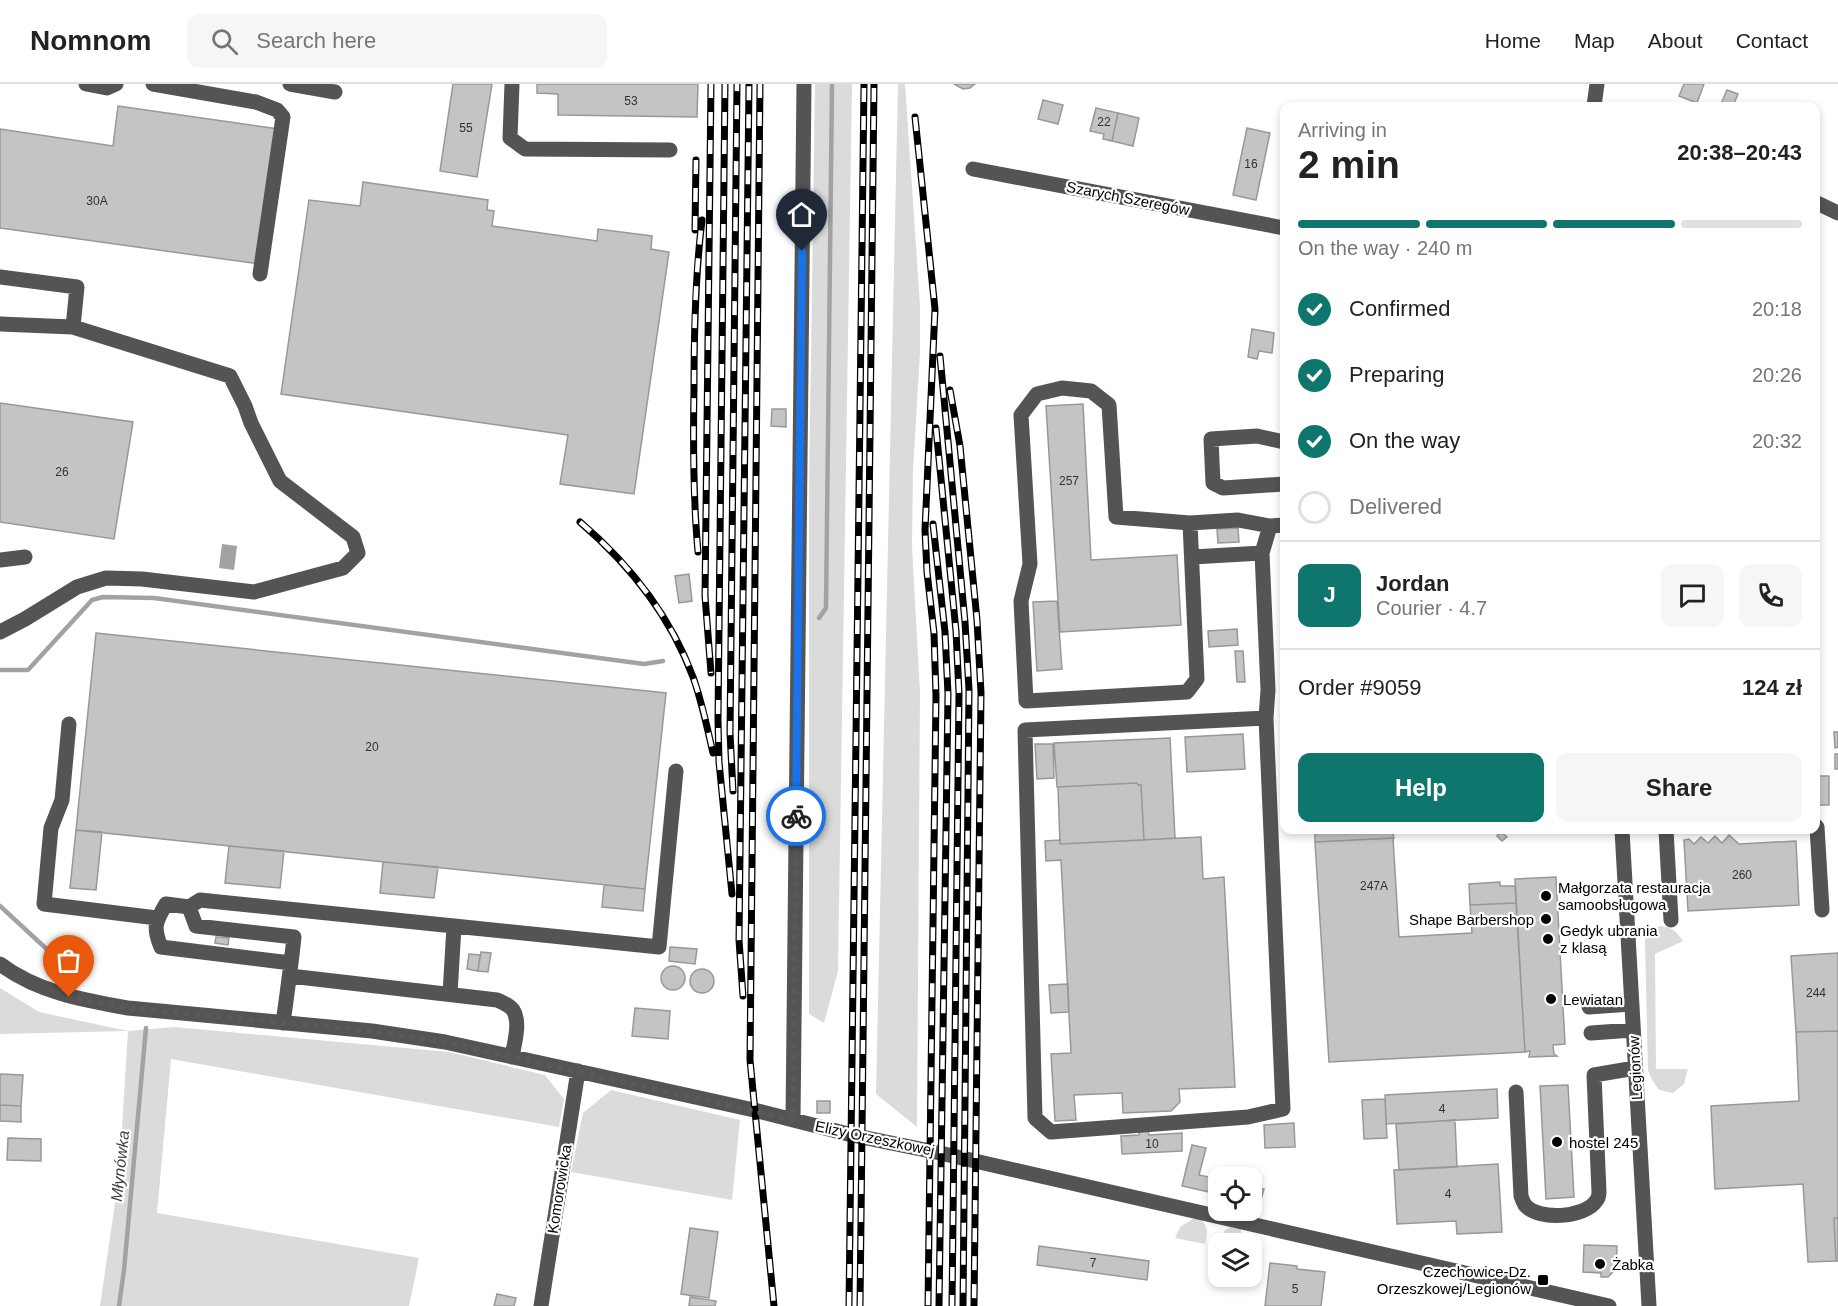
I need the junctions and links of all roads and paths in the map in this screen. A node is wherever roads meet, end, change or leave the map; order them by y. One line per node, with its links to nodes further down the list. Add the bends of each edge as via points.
1 (86, 84): 2 (street, via 106,88)
2 (116, 84)
3 (153, 84): 15 (street, via 256,102 277,110 283,117)
4 (290, 84): 8 (street)
5 (512, 84): 10 (street, via 510,138 525,149)
6 (804, 84): 51 (street)
7 (1597, 84): 9 (street)
8 (335, 92)
9 (1595, 102)
10 (670, 150)
11 (973, 169): 14 (street, Szarych Szeregów)
12 (1820, 204): 13 (street)
13 (1838, 213)
14 (1280, 227)
15 (260, 274)
16 (0, 277): 18 (street, via 77,287)
17 (0, 324): 18 (street)
18 (73, 327): 27 (street, via 230,376 280,481 353,537 358,553 343,568 254,592 105,578 77,587)
19 (1280, 441): 20 (street, via 1257,436 1211,439 1213,483 1223,488)
20 (1280, 484)
21 (1190, 523): 22 (street, via 1238,520); 25 (street); 25 (street, via 1116,517 1109,405 1090,391 1062,388 1037,394 1021,415 1030,564 1021,601 1026,701 1187,692 1197,679)
22 (1277, 526): 23 (street)
23 (1262, 553): 25 (street); 28 (street)
24 (25, 557): 26 (street)
25 (1192, 557)
26 (0, 560)
27 (0, 632)
28 (1266, 718): 28 (street, via 1283,1109 1248,1117 1051,1132 1035,1118 1025,730)
29 (69, 724): 36 (street, via 62,800 51,828 44,904)
30 (676, 771): 38 (street, via 658,947)
31 (1622, 834): 42 (street, Legionów)
32 (1666, 834): 37 (street)
33 (1817, 834): 35 (street)
34 (189, 908): 36 (street, via 166,904); 38 (street, via 200,900); 40 (street, via 196,926 294,937)
35 (1822, 910)
36 (157, 918): 40 (street, via 155,933 161,947)
37 (1671, 920)
38 (454, 926): 41 (street)
39 (0, 964): 44 (street, Elizy Orzeszkowej, via 34,985 69,997 128,1008)
40 (291, 969): 41 (street); 44 (street)
41 (450, 994): 47 (street, via 497,1000 512,1009 516,1018)
42 (1631, 1004): 43 (street); 45 (street, Legionów)
43 (1589, 1007)
44 (283, 1023): 47 (street, Elizy Orzeszkowej, via 372,1031)
45 (1633, 1030): 46 (street); 48 (street, Legionów)
46 (1591, 1033)
47 (512, 1057): 49 (street, Elizy Orzeszkowej)
48 (1635, 1068): 50 (street, via 1594,1076 1599,1192 1591,1206 1569,1214 1544,1215 1526,1206 1521,1196); 54 (street, Legionów)
49 (578, 1071): 51 (street, Elizy Orzeszkowej); 52 (street, Komorowicka)
50 (1516, 1092)
51 (793, 1120): 53 (street, Elizy Orzeszkowej)
52 (544, 1305)
53 (1609, 1306)
54 (1649, 1306)

